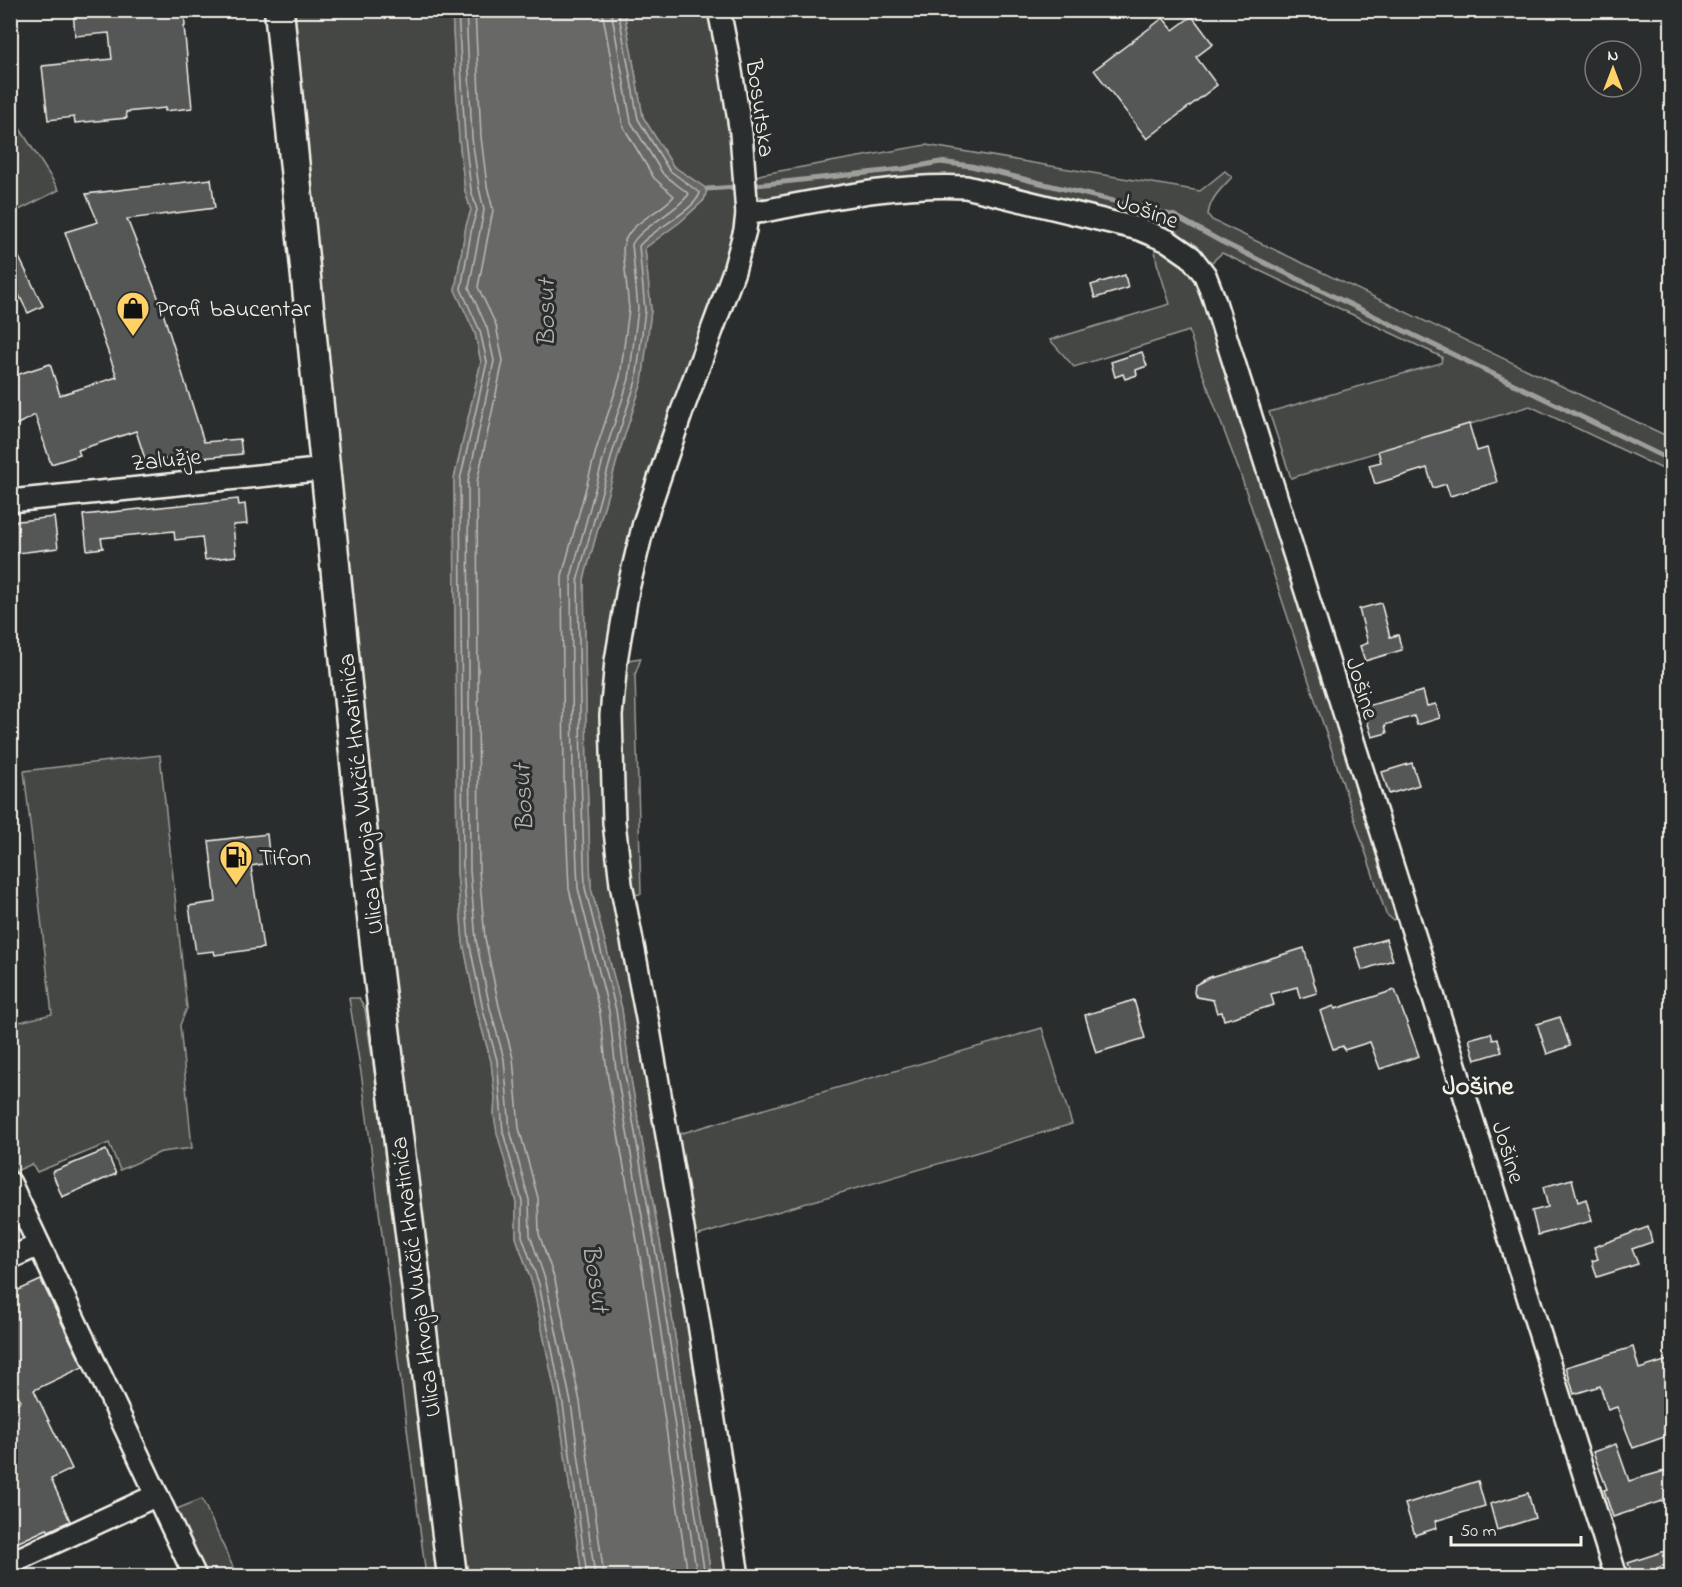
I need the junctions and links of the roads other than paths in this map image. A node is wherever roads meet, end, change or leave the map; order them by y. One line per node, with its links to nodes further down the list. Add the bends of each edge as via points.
1 (279, 10): 4 (main road, Ulica Hrvoja Vukčić Hrvatinića)
2 (719, 10): 3 (street, Bosutska, via 741,133)
3 (747, 214): 13 (street, Bosutska, via 734,271 644,523 628,589 611,716 621,884 648,1018); 14 (street, Jošine, via 906,187 966,187 1139,229 1191,256 1204,275)
4 (327, 469): 5 (street, Zalužje); 12 (main road, Ulica Hrvoja Vukčić Hrvatinića, via 378,972)
5 (10, 501)
6 (10, 1183): 7 (street)
7 (39, 1245): 8 (street); 9 (street)
8 (10, 1258)
9 (157, 1495): 10 (street); 11 (street)
10 (10, 1563)
11 (195, 1576)
12 (452, 1576)
13 (738, 1576)
14 (1616, 1576)

